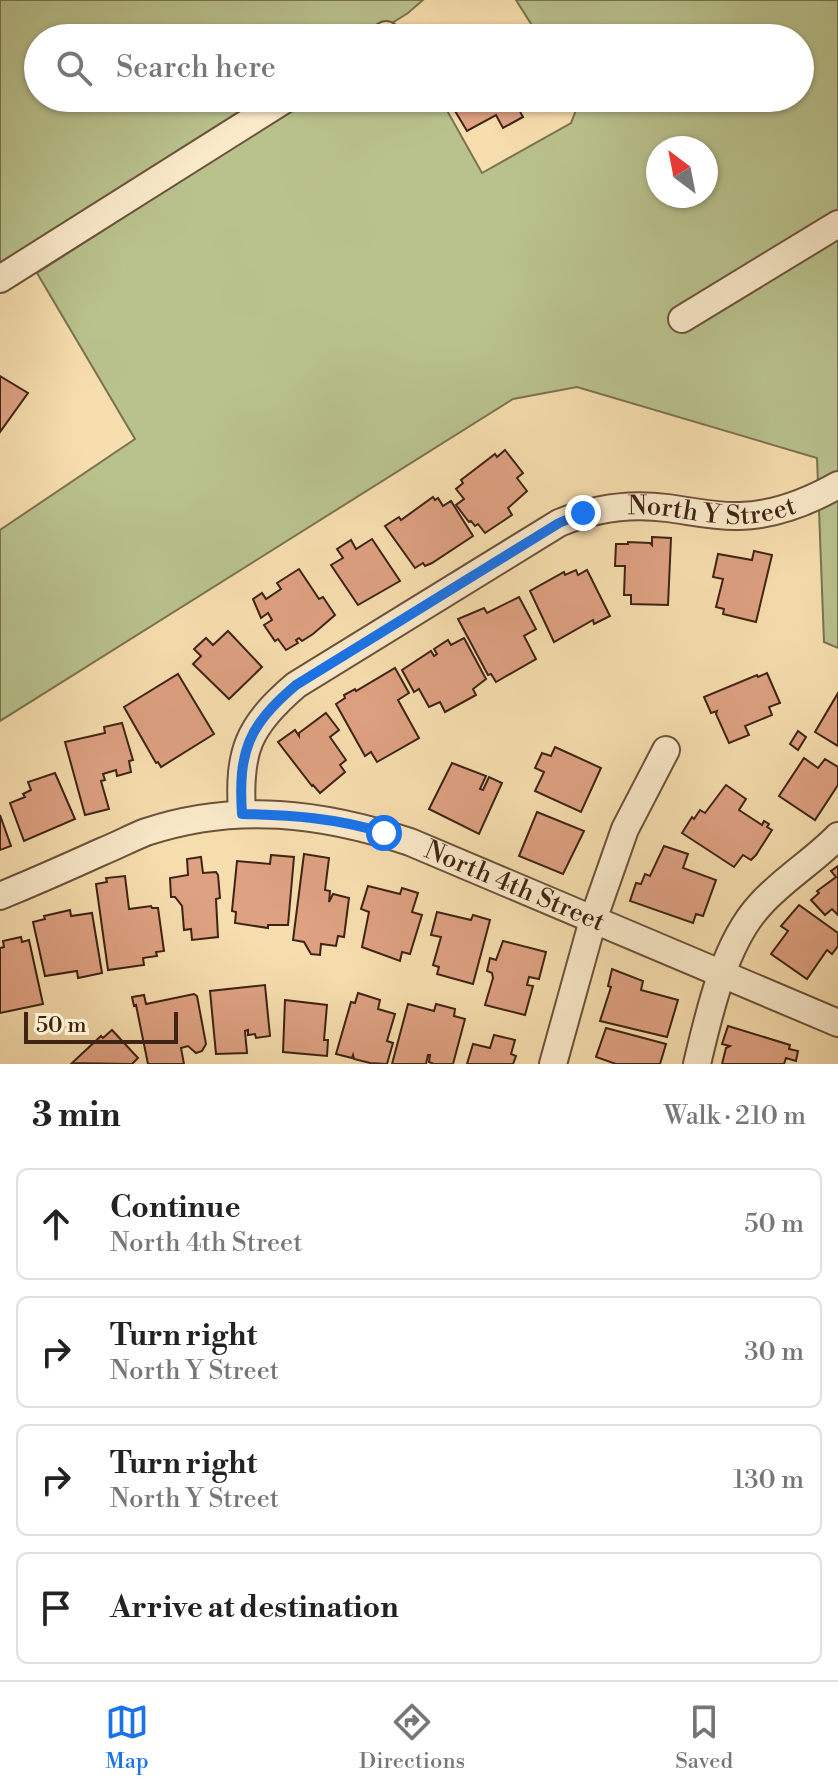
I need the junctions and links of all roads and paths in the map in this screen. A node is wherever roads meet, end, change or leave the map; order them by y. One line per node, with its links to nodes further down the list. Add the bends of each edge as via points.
1 (265, 112): 3 (street)
2 (838, 224): 4 (street)
3 (0, 279)
4 (682, 319)
5 (838, 485): 7 (street, North Y Street, via 803,502 742,516 645,506 602,508 559,523 296,685 275,704 247,746 239,777)
6 (666, 750): 10 (street, via 625,829)
7 (242, 814): 9 (street, North 4th Street, via 144,833); 10 (street, North 4th Street, via 360,826)
8 (838, 836): 11 (street, via 758,907)
9 (0, 896)
10 (593, 920): 11 (street, North 4th Street); 13 (street)
11 (722, 974): 12 (street, North 4th Street); 14 (street)
12 (838, 1023)
13 (553, 1064)
14 (697, 1064)

